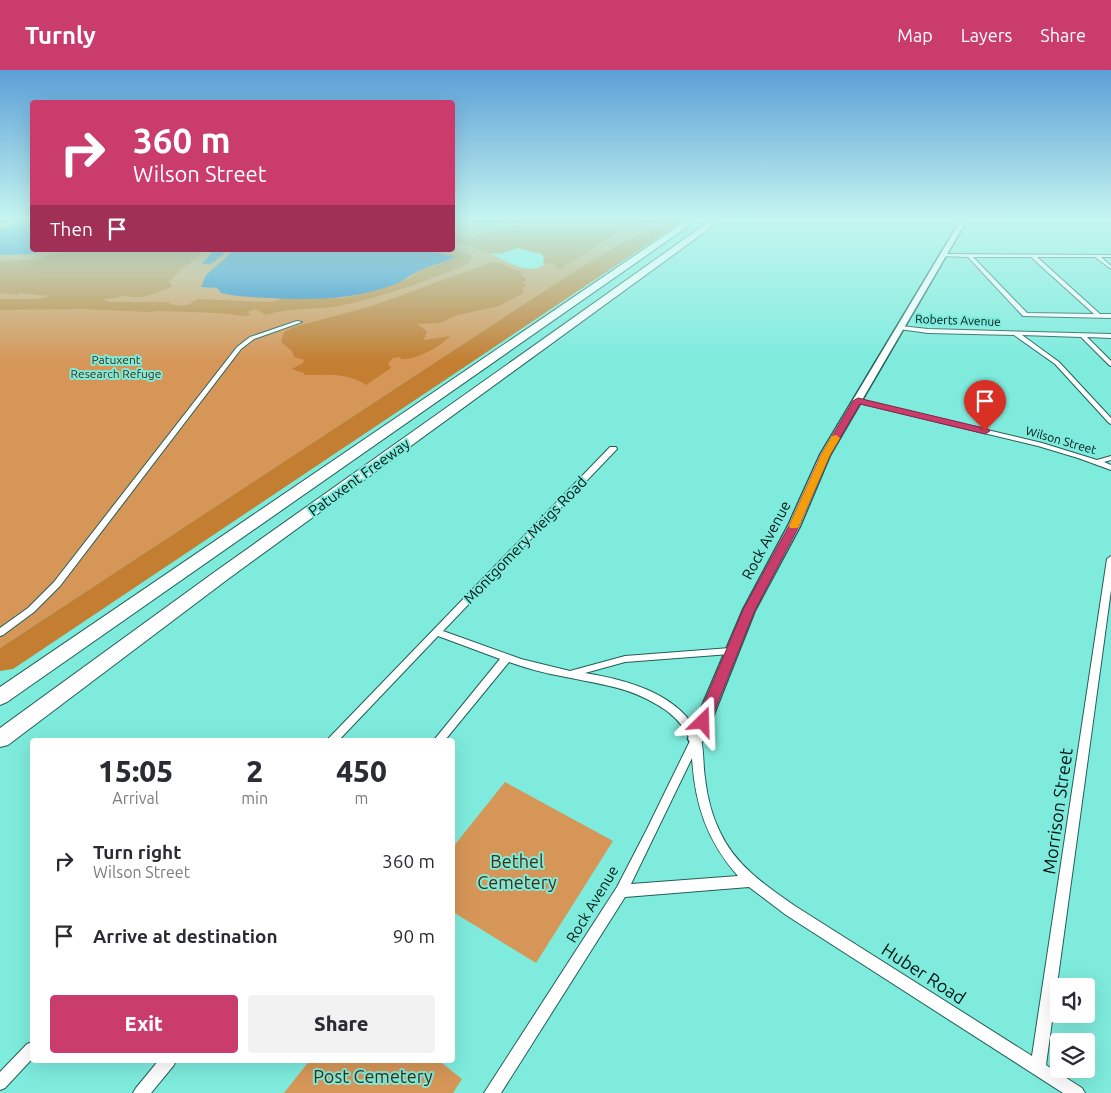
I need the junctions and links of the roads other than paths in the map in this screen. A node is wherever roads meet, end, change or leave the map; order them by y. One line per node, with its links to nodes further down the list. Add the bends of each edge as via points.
1 (627, 266): 28 (highway, Patuxent Freeway)
2 (653, 266): 31 (highway, Patuxent Freeway, via 222,575)
3 (941, 266): 9 (street, Rock Avenue)
4 (979, 266): 6 (street, via 1025,315)
5 (1044, 266): 6 (street)
6 (1099, 316): 7 (street)
7 (1111, 316)
8 (299, 322): 24 (street, via 252,338 239,348 57,584 31,610)
9 (901, 328): 12 (street, Roberts Avenue); 16 (street, Rock Avenue)
10 (1091, 332): 11 (street, Roberts Avenue); 12 (street, Roberts Avenue, via 1023,330); 13 (street)
11 (1111, 332)
12 (1014, 333): 13 (street, Roberts Avenue); 17 (street, via 1057,363)
13 (1083, 336): 14 (street, Roberts Avenue); 15 (street)
14 (1111, 336)
15 (1111, 364)
16 (858, 401): 20 (street, Wilson Street, via 1040,444); 25 (street, Rock Avenue, via 825,455 794,526 762,582)
17 (1111, 422)
18 (614, 449): 23 (street, Montgomery Meigs Road)
19 (1111, 458): 20 (street)
20 (1096, 462): 21 (street, Wilson Street)
21 (1111, 468)
22 (1111, 559): 37 (street, Morrison Street)
23 (437, 632): 26 (street); 29 (street, Montgomery Meigs Road)
24 (0, 633)
25 (730, 651): 27 (street, via 625,659); 32 (street, Rock Avenue)
26 (507, 658): 27 (street); 30 (street)
27 (568, 674): 32 (street, via 628,685 654,697 688,722)
28 (0, 697)
29 (334, 738)
30 (440, 738)
31 (0, 739)
32 (696, 739): 33 (street, Huber Road, via 700,789 709,824 731,859); 34 (street, Rock Avenue)
33 (752, 881): 34 (street); 37 (street, Huber Road)
34 (621, 891): 40 (street, Rock Avenue)
35 (30, 1051): 38 (street)
36 (166, 1063): 39 (street)
37 (1038, 1068): 41 (street, Huber Road)
38 (0, 1083)
39 (141, 1093)
40 (492, 1093)
41 (1077, 1093)

